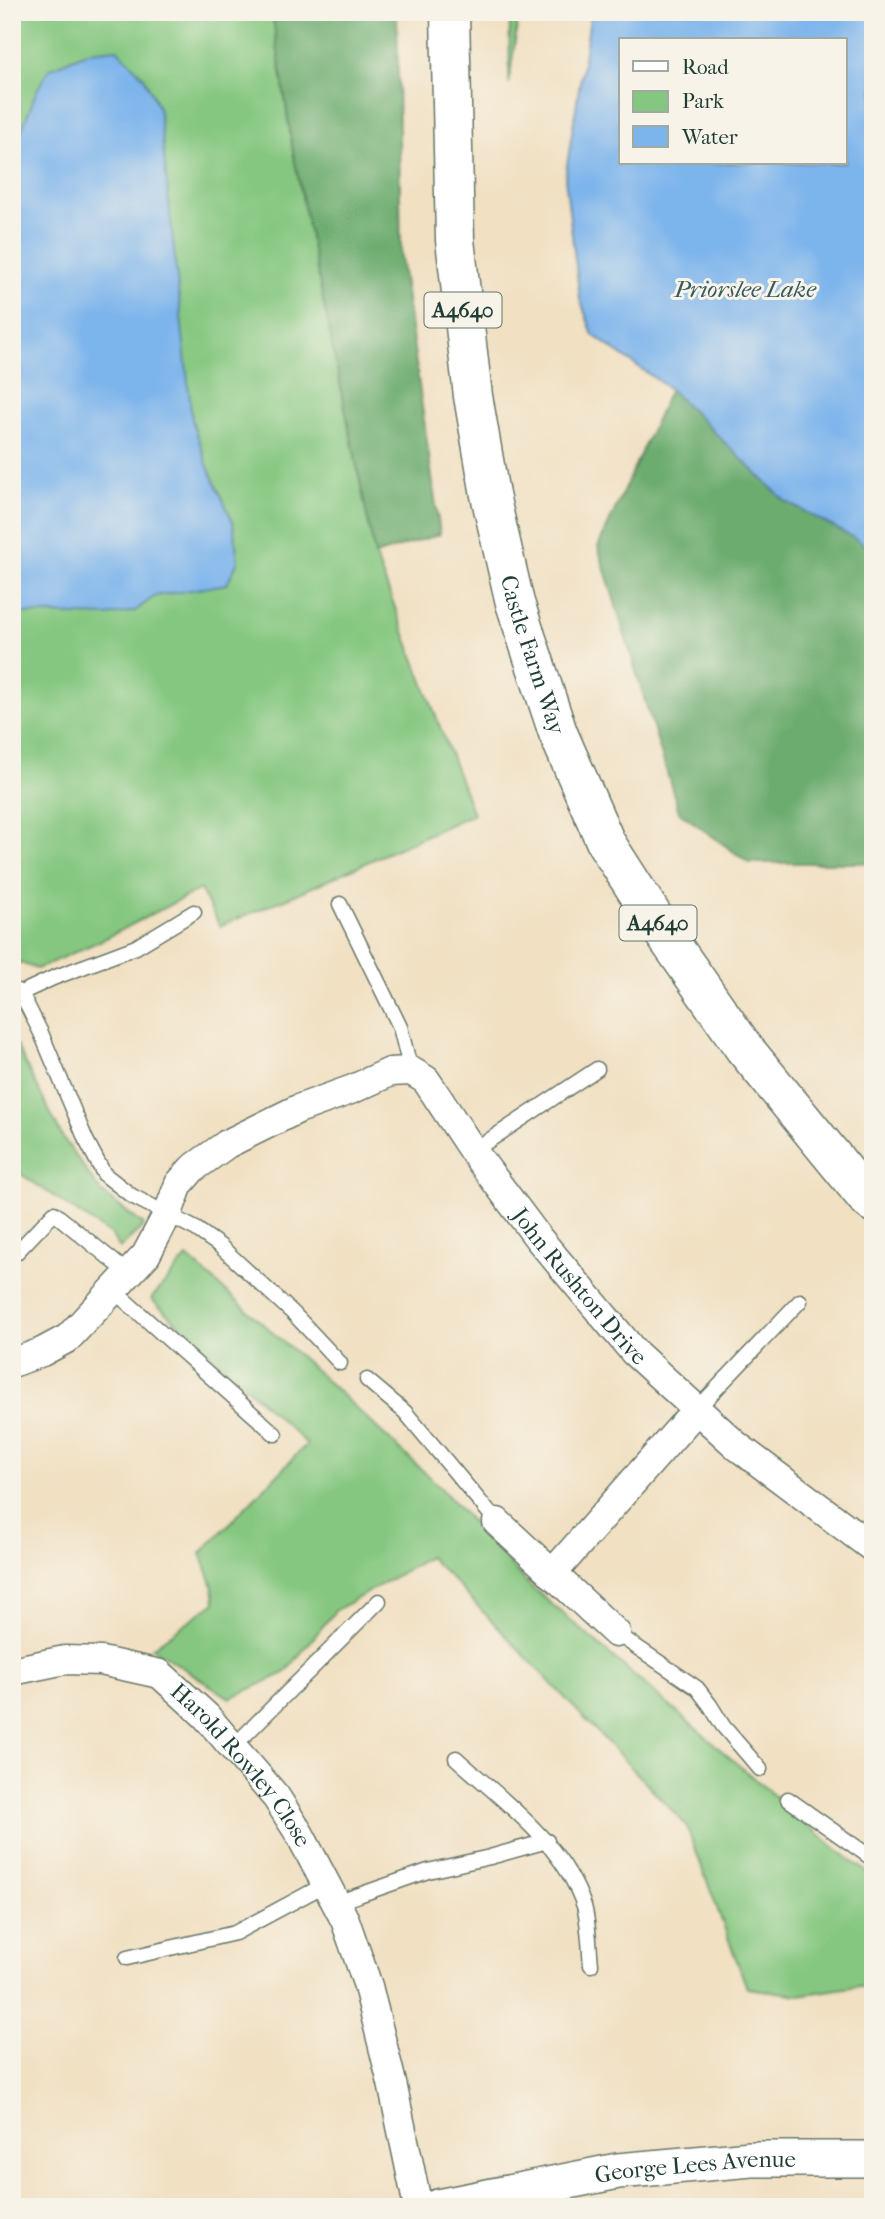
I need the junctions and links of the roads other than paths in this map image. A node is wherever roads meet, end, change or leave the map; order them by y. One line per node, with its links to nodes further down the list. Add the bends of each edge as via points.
1 (450, 12): 8 (main road, Castle Farm Way / A4640, via 456,240 473,396 515,603 558,733 606,843 663,932 744,1048)
2 (340, 904): 6 (lane, via 400,1027)
3 (194, 912): 4 (lane, via 136,947)
4 (16, 991): 9 (lane, via 41,1033 104,1174 132,1196)
5 (597, 1069): 7 (lane)
6 (411, 1071): 7 (street, John Rushton Drive, via 426,1080); 9 (street, via 390,1072 298,1109 228,1144 192,1169 179,1184)
7 (473, 1151): 16 (street, John Rushton Drive, via 538,1239 634,1352)
8 (873, 1203)
9 (168, 1213): 11 (street, via 146,1255); 14 (lane, via 220,1246)
10 (15, 1254): 11 (lane, via 54,1213)
11 (120, 1281): 13 (street, via 68,1338); 17 (lane)
12 (800, 1301): 16 (lane)
13 (12, 1363)
14 (340, 1363)
15 (367, 1380): 18 (lane, via 405,1412)
16 (697, 1409): 19 (street, John Rushton Drive, via 737,1446); 20 (street)
17 (275, 1434)
18 (497, 1522): 20 (street)
19 (873, 1548)
20 (551, 1574): 22 (street)
21 (379, 1601): 24 (lane)
22 (615, 1633): 26 (lane, via 697,1688)
23 (12, 1671): 24 (street, Harold Rowley Close, via 65,1660 101,1661 160,1674)
24 (233, 1747): 30 (street, Harold Rowley Close, via 276,1797)
25 (456, 1758): 28 (lane)
26 (760, 1769)
27 (788, 1799): 29 (lane)
28 (547, 1841): 30 (lane); 32 (lane, via 584,1908)
29 (873, 1859)
30 (331, 1894): 31 (lane, via 235,1933); 34 (street, Harold Rowley Close, via 368,1986)
31 (127, 1958)
32 (591, 1965)
33 (873, 2159): 35 (street, George Lees Avenue, via 751,2159 618,2171)
34 (418, 2207)
35 (438, 2207)

